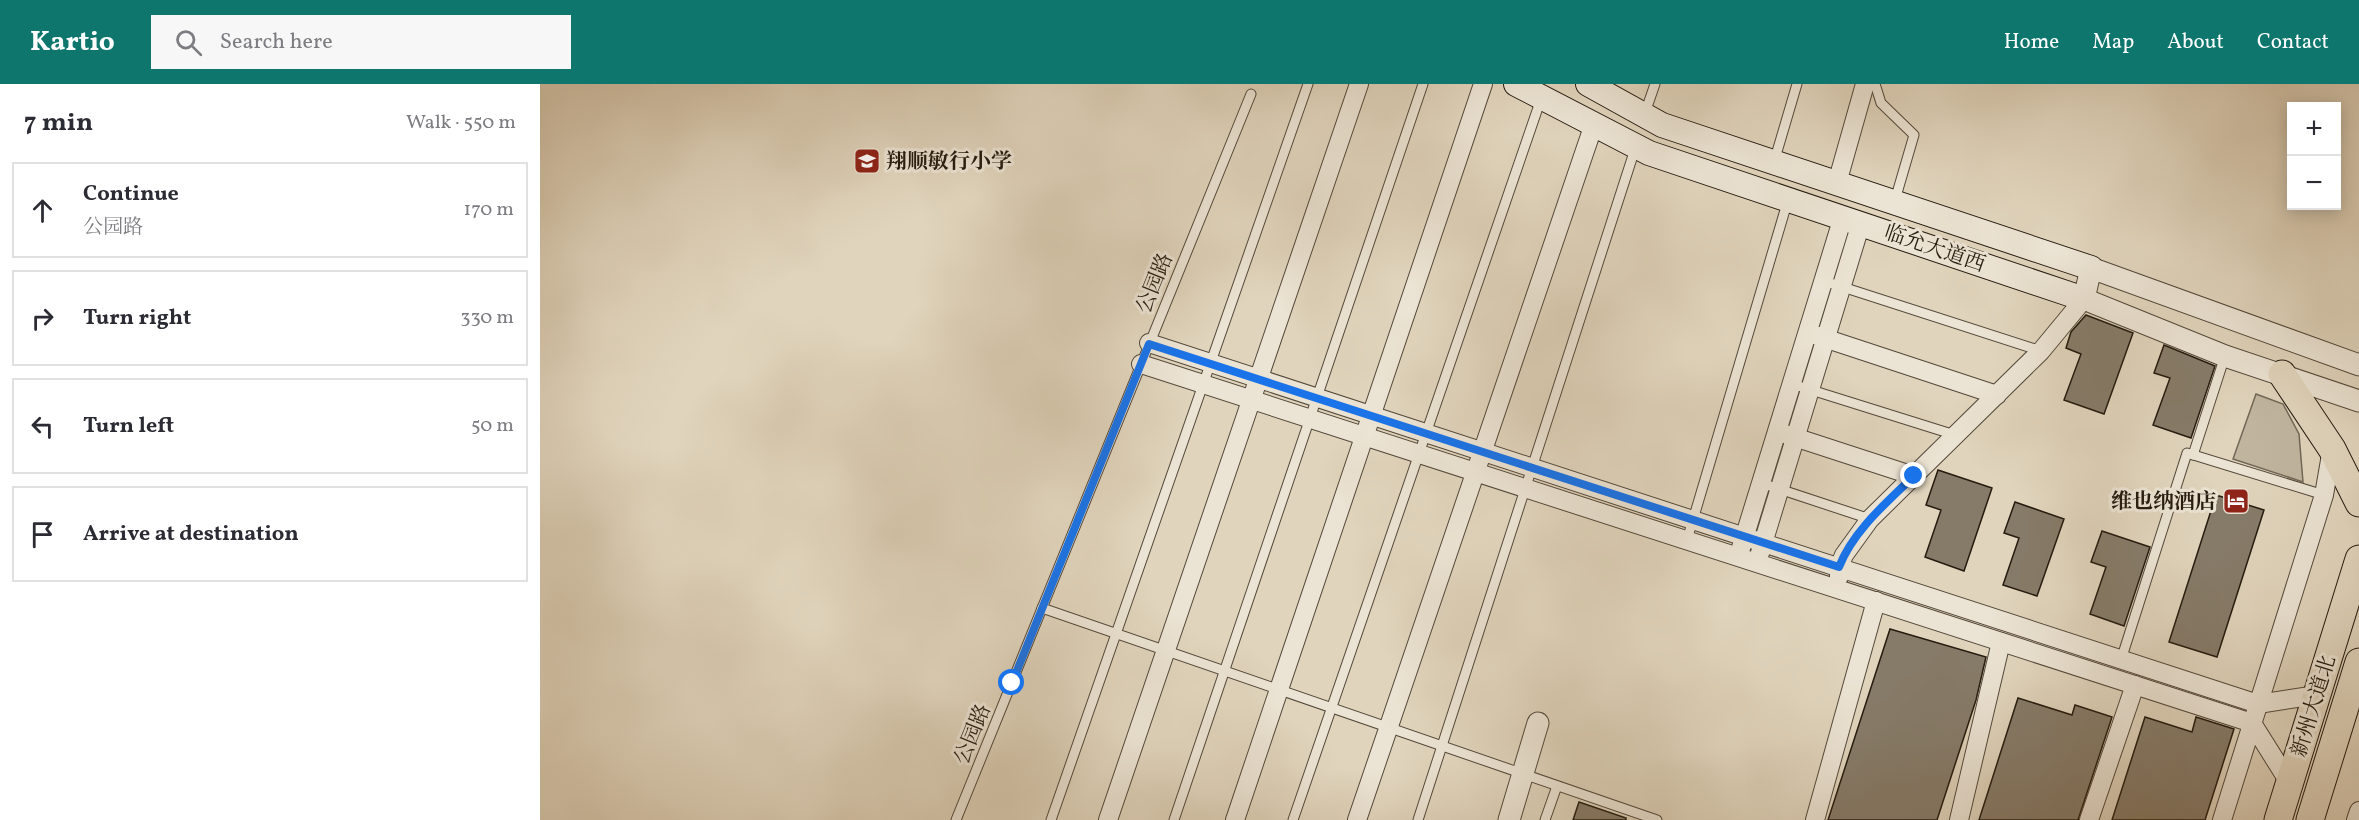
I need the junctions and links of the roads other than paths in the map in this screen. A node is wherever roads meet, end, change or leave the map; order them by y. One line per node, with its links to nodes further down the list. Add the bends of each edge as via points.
1 (1308, 84): 30 (lane)
2 (1359, 84): 34 (street)
3 (1423, 84): 39 (lane)
4 (1483, 84): 42 (street)
5 (1516, 84): 12 (main road, 临允大道西)
6 (1588, 84): 13 (main road, 临允大道西)
7 (1655, 84): 13 (lane)
8 (1797, 84): 16 (lane)
9 (1865, 84): 17 (street)
10 (1875, 84): 19 (lane, via 1881,103 1914,135)
11 (1251, 94): 27 (lane, 公园路)
12 (1542, 97): 14 (main road, 临允大道西); 45 (lane)
13 (1645, 115): 16 (main road, 临允大道西, via 1662,125)
14 (1594, 124): 15 (main road, 临允大道西); 50 (street)
15 (1636, 146): 18 (main road, 临允大道西); 53 (lane)
16 (1774, 162): 17 (main road, 临允大道西)
17 (1837, 183): 19 (main road, 临允大道西)
18 (1789, 199): 20 (main road, 临允大道西); 62 (lane)
19 (1895, 203): 21 (main road, 临允大道西)
20 (1852, 220): 22 (street); 23 (street); 24 (main road, 临允大道西)
21 (2091, 268): 24 (street); 32 (street, 临允大道西)
22 (1824, 281): 23 (lane); 25 (street)
23 (1841, 286): 26 (street); 28 (lane)
24 (2084, 299): 28 (street); 29 (street, 临允大道西)
25 (1808, 333): 26 (street); 36 (street)
26 (1825, 339): 37 (street); 38 (street)
27 (1149, 344): 30 (street); 31 (lane, 公园路)
28 (2041, 351): 38 (street)
29 (2225, 356): 33 (street, 临允大道西); 52 (lane)
30 (1210, 363): 34 (street); 35 (lane)
31 (1141, 364): 35 (street); 72 (lane, 公园路)
32 (2359, 365)
33 (2282, 374): 41 (street, 临允大道西); 49 (main road)
34 (1259, 379): 39 (street); 40 (street)
35 (1203, 384): 40 (street); 73 (lane)
36 (1792, 384): 37 (lane); 44 (street)
37 (1810, 390): 46 (lane); 48 (street)
38 (1997, 395): 46 (street)
39 (1317, 398): 42 (street); 43 (lane)
40 (1252, 399): 43 (street); 75 (street)
41 (2359, 400)
42 (1372, 416): 45 (street); 47 (street)
43 (1310, 418): 47 (street); 78 (lane)
44 (1777, 432): 48 (street); 56 (street)
45 (1426, 434): 50 (street); 51 (lane)
46 (1955, 435): 55 (street)
47 (1365, 436): 51 (street); 81 (street)
48 (1795, 438): 55 (street); 58 (street)
49 (2332, 449): 59 (street); 60 (main road)
50 (1482, 452): 53 (street); 54 (street)
51 (1419, 453): 54 (street); 84 (lane)
52 (2193, 455): 59 (lane); 76 (lane, via 2187,453)
53 (1532, 468): 57 (lane); 62 (street)
54 (1475, 472): 57 (street); 87 (street)
55 (1914, 476): 61 (street)
56 (1761, 483): 58 (lane); 63 (street)
57 (1526, 488): 64 (street); 88 (lane)
58 (1780, 489): 61 (lane); 65 (street)
59 (2324, 495): 83 (street)
60 (2359, 503)
61 (1870, 519): 69 (street)
62 (1692, 520): 63 (street); 64 (lane)
63 (1745, 537): 65 (street); 66 (street)
64 (1686, 540): 66 (street)
65 (1763, 543): 68 (street); 69 (street)
66 (1739, 557): 68 (street)
67 (2359, 558): 82 (main road, 新州大道北)
68 (1757, 563): 70 (street)
69 (1839, 567): 70 (street); 76 (street)
70 (1838, 589): 71 (street)
71 (1876, 601): 74 (street); 104 (street)
72 (1042, 608): 73 (lane); 93 (lane, 公园路)
73 (1116, 634): 75 (lane); 94 (lane)
74 (2001, 642): 79 (street); 105 (street)
75 (1166, 651): 78 (lane); 95 (street)
76 (2121, 659): 79 (lane); 83 (street)
77 (2359, 662): 109 (main road, 新州大道北)
78 (1224, 671): 81 (lane); 96 (lane)
79 (2115, 679): 80 (street)
80 (2135, 685): 86 (street); 106 (street)
81 (1279, 690): 84 (lane); 97 (street)
82 (2317, 695): 83 (street); 90 (main road, 新州大道北)
83 (2258, 704): 86 (street)
84 (1332, 708): 87 (lane); 98 (lane)
85 (1538, 723): 89 (street)
86 (2252, 723): 90 (street); 107 (street)
87 (1389, 728): 88 (lane); 99 (street)
88 (1442, 746): 89 (lane); 100 (lane)
89 (1523, 774): 91 (lane); 101 (street)
90 (2289, 782): 108 (main road, 新州大道北)
91 (1557, 786): 102 (lane); 103 (lane)
92 (2359, 811): 110 (street)
93 (956, 820)
94 (1051, 820)
95 (1108, 820)
96 (1174, 820)
97 (1235, 820)
98 (1293, 820)
99 (1357, 820)
100 (1418, 820)
101 (1509, 820)
102 (1545, 820)
103 (1657, 820)
104 (1815, 820)
105 (1959, 820)
106 (2089, 820)
107 (2222, 820)
108 (2278, 820)
109 (2310, 820)
110 (2356, 820)

